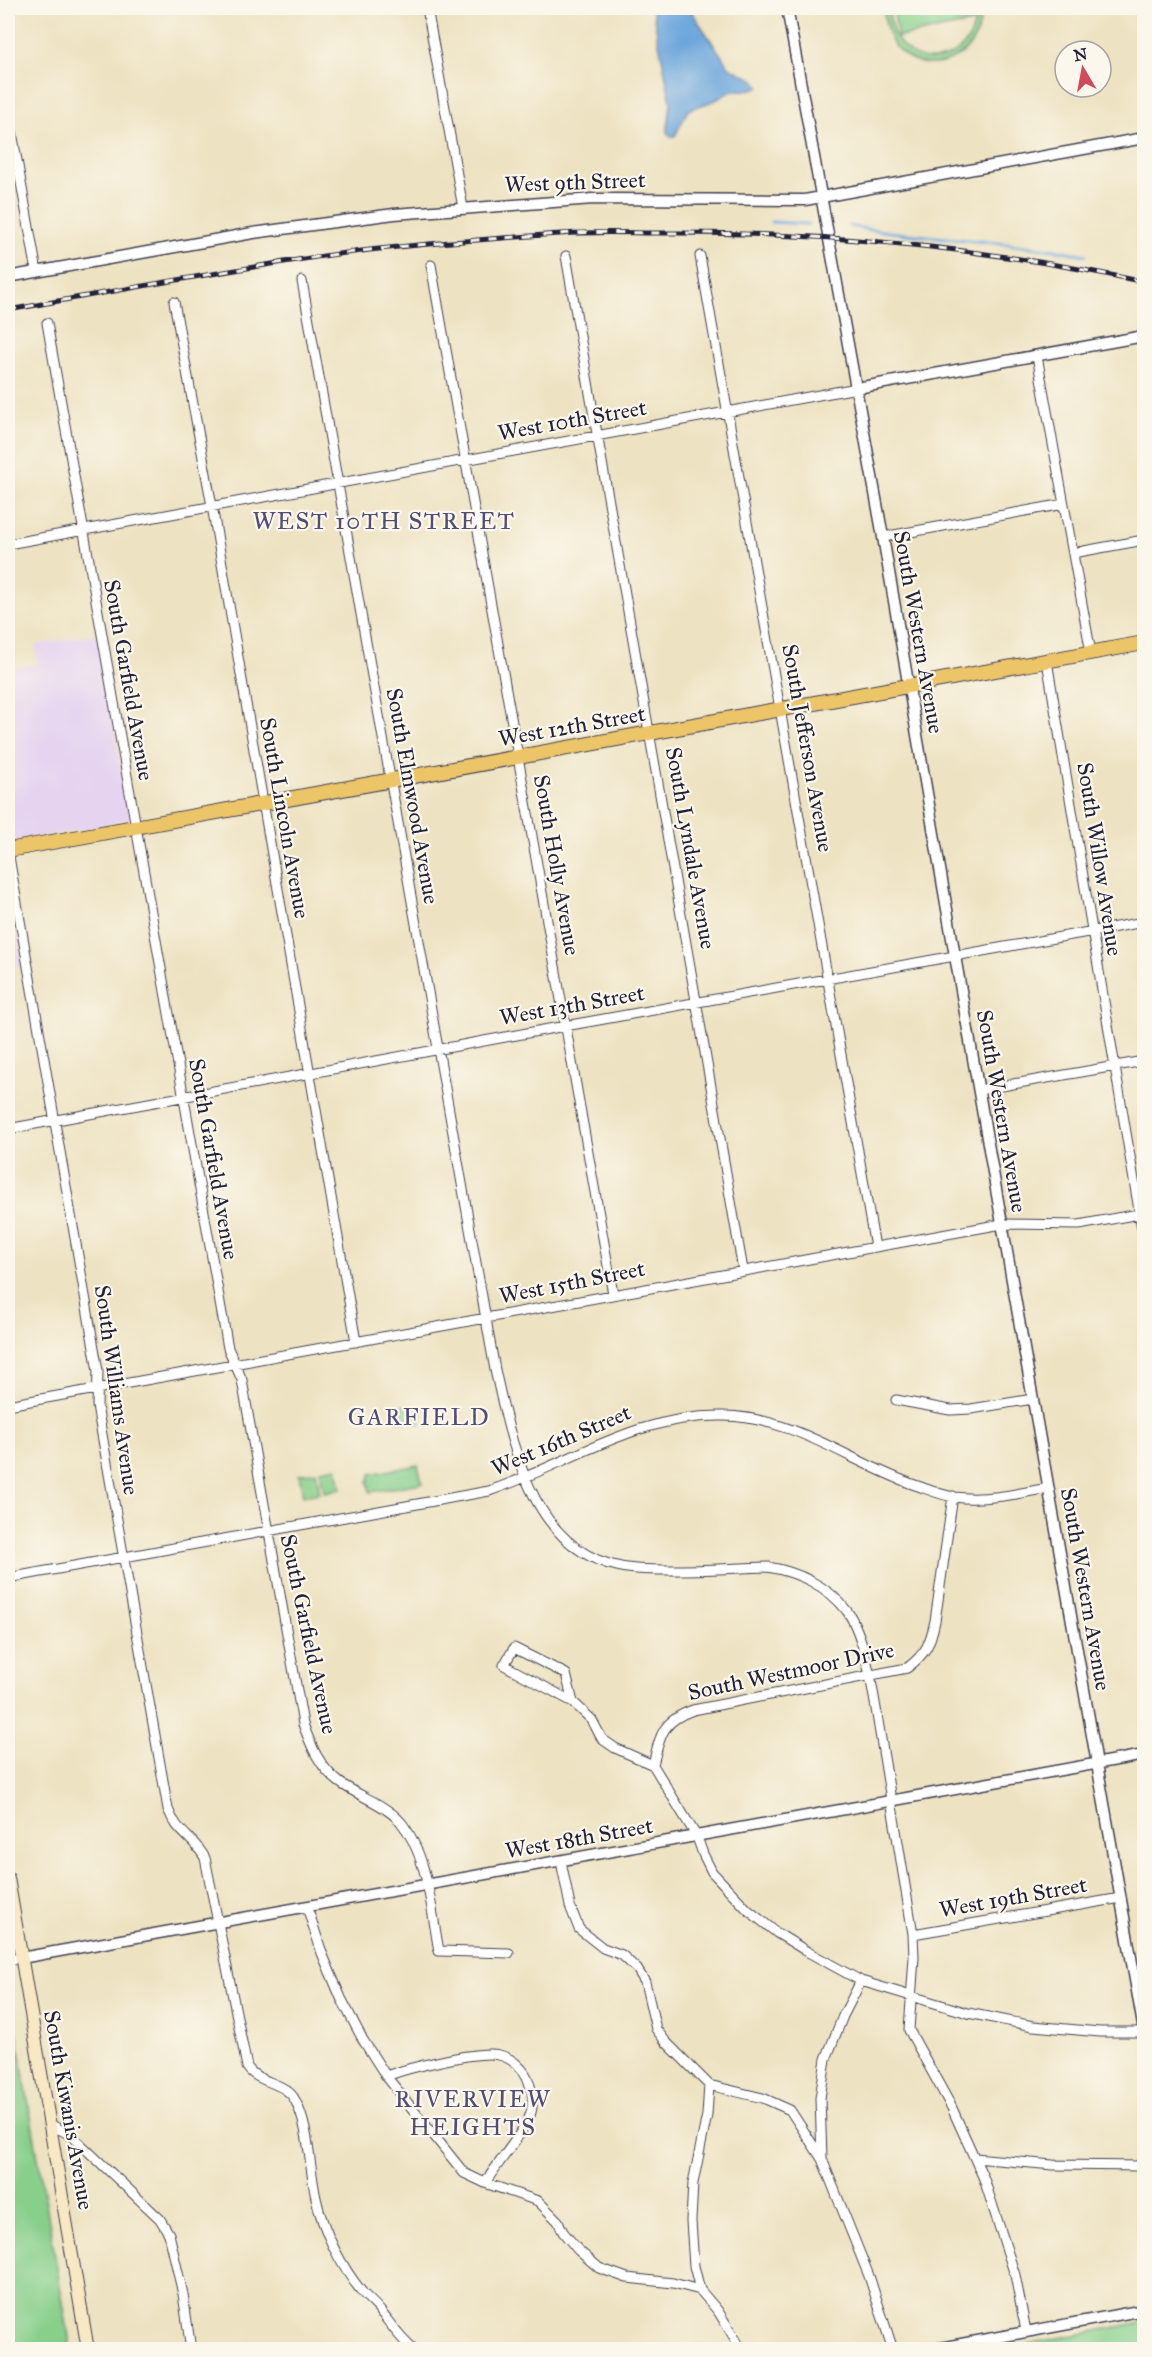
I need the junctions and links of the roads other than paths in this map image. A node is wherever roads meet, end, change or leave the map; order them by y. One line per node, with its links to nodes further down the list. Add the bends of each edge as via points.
1 (427, 8): 6 (street)
2 (787, 8): 5 (street, South Western Avenue)
3 (8, 110): 10 (street)
4 (1144, 138): 5 (street, West 9th Street)
5 (822, 197): 6 (street, West 9th Street, via 793,201 593,199); 17 (street, South Western Avenue)
6 (463, 208): 10 (street, West 9th Street, via 320,222)
7 (566, 256): 19 (street, South Lyndale Avenue)
8 (700, 256): 18 (street, South Jefferson Avenue)
9 (431, 264): 20 (street, South Holly Avenue)
10 (36, 272): 11 (street, West 9th Street)
11 (8, 277)
12 (302, 281): 21 (street, South Elmwood Avenue)
13 (174, 302): 23 (street, South Lincoln Avenue)
14 (46, 322): 24 (street, South Garfield Avenue)
15 (1144, 336): 16 (street, West 10th Street)
16 (1037, 356): 17 (street, West 10th Street); 22 (street)
17 (857, 388): 18 (street, West 10th Street); 25 (street, South Western Avenue)
18 (728, 411): 19 (street, West 10th Street); 33 (street, South Jefferson Avenue)
19 (596, 435): 20 (street, West 10th Street); 34 (street, South Lyndale Avenue)
20 (466, 459): 21 (street, West 10th Street); 35 (street, South Holly Avenue)
21 (339, 483): 23 (street, West 10th Street); 36 (street, South Elmwood Avenue)
22 (1064, 504): 25 (street); 28 (street)
23 (212, 506): 24 (street, West 10th Street); 37 (street, South Lincoln Avenue)
24 (83, 530): 27 (street, West 10th Street); 38 (street, South Garfield Avenue)
25 (883, 537): 32 (street, South Western Avenue)
26 (1144, 540): 28 (street)
27 (8, 544)
28 (1073, 553): 30 (street)
29 (1144, 643): 30 (main road, West 12th Street)
30 (1091, 653): 31 (main road, West 12th Street)
31 (1047, 661): 32 (main road, West 12th Street); 41 (street, South Willow Avenue)
32 (908, 686): 33 (main road, West 12th Street); 42 (street, South Western Avenue)
33 (782, 709): 34 (main road, West 12th Street); 43 (street, South Jefferson Avenue)
34 (651, 733): 35 (main road, West 12th Street); 44 (street, South Lyndale Avenue)
35 (518, 757): 36 (main road, West 12th Street); 45 (street, South Holly Avenue)
36 (390, 780): 37 (main road, West 12th Street); 46 (street, South Elmwood Avenue)
37 (263, 804): 38 (main road, West 12th Street); 49 (street, South Lincoln Avenue)
38 (135, 827): 39 (main road, West 12th Street); 51 (street, South Garfield Avenue)
39 (8, 850): 52 (street, South Williams Avenue)
40 (1144, 922): 41 (street, West 13th Street)
41 (1092, 931): 42 (street, West 13th Street); 48 (street, South Willow Avenue)
42 (955, 956): 43 (street, West 13th Street); 50 (street, South Western Avenue)
43 (829, 978): 44 (street, West 13th Street); 57 (street, South Jefferson Avenue)
44 (697, 1002): 45 (street, West 13th Street); 58 (street, South Lyndale Avenue)
45 (565, 1026): 46 (street, West 13th Street); 59 (street, South Holly Avenue)
46 (438, 1050): 49 (street, West 13th Street); 60 (street, South Elmwood Avenue)
47 (1144, 1061): 48 (street)
48 (1115, 1066): 50 (street); 54 (street, South Willow Avenue)
49 (310, 1074): 51 (street, West 13th Street); 61 (street, South Lincoln Avenue)
50 (979, 1090): 55 (street, South Western Avenue)
51 (183, 1097): 52 (street, West 13th Street); 62 (street, South Garfield Avenue, via 228,1348)
52 (55, 1120): 53 (street, West 13th Street); 63 (street, South Williams Avenue)
53 (8, 1129)
54 (1142, 1213): 55 (street, West 15th Street, via 1079,1225); 56 (street, South Willow Avenue)
55 (1002, 1224): 57 (street, West 15th Street); 64 (street, South Western Avenue)
56 (1144, 1240)
57 (875, 1247): 58 (street, West 15th Street)
58 (743, 1270): 59 (street, West 15th Street)
59 (613, 1294): 60 (street, West 15th Street)
60 (485, 1318): 61 (street, West 15th Street); 67 (street, South Elmwood Avenue, via 507,1424)
61 (356, 1342): 62 (street, West 15th Street)
62 (236, 1364): 63 (street, West 15th Street); 70 (street, South Garfield Avenue)
63 (98, 1389): 66 (street, West 15th Street); 71 (street, South Williams Avenue, via 97,1406)
64 (1033, 1399): 65 (street, via 950,1410); 68 (street, South Western Avenue)
65 (896, 1400)
66 (8, 1405)
67 (525, 1480): 69 (street, West 16th Street, via 650,1424 727,1415 785,1426 885,1475); 70 (street, West 16th Street, via 489,1491); 73 (street, South Elmwood Avenue, via 551,1526 582,1554 635,1569 768,1567 808,1580 847,1611)
68 (1048, 1488): 69 (street, West 16th Street, via 1004,1496); 76 (street, South Western Avenue)
69 (953, 1497): 73 (street, South Westmoor Drive, via 931,1639 922,1657 907,1668)
70 (267, 1532): 71 (street, West 16th Street); 82 (street, South Garfield Avenue, via 303,1724 310,1743 339,1782 383,1807 400,1822 417,1846)
71 (122, 1558): 72 (street, West 16th Street); 85 (street, South Williams Avenue, via 168,1809 177,1829 195,1843 205,1858)
72 (8, 1578)
73 (870, 1676): 77 (street, South Westmoor Drive, via 680,1715 659,1737); 78 (street, South Elmwood Avenue)
74 (573, 1702): 74 (street, via 504,1665 514,1648 566,1674); 77 (street, via 592,1720 602,1739)
75 (1144, 1755): 76 (street, West 18th Street)
76 (1097, 1764): 78 (street, West 18th Street); 83 (street, South Western Avenue)
77 (653, 1765): 79 (street)
78 (892, 1801): 79 (street, West 18th Street); 86 (street)
79 (697, 1837): 80 (street, West 18th Street); 90 (street, via 712,1872 748,1910 777,1933)
80 (561, 1862): 82 (street, West 18th Street); 94 (street, via 579,1929 603,1948 622,1955 637,1969 645,1982 656,2029 681,2060)
81 (8, 1878): 88 (main road, South Kiwanis Avenue)
82 (426, 1886): 84 (street, West 18th Street); 87 (street, South Garfield Avenue, via 439,1951)
83 (1121, 1898): 86 (street, West 19th Street); 92 (street, South Western Avenue)
84 (307, 1907): 85 (street, West 18th Street); 93 (street, via 341,1998)
85 (219, 1922): 88 (street, West 18th Street); 105 (street, via 247,2067 255,2076 289,2092 296,2102 316,2199 335,2249 362,2292 398,2336)
86 (913, 1934): 91 (street)
87 (509, 1953)
88 (21, 1958): 89 (street); 95 (main road, South Kiwanis Avenue)
89 (8, 1960)
90 (861, 1981): 91 (street); 97 (street, via 826,2059 820,2098)
91 (911, 1997): 92 (street, via 1033,2026); 96 (street, via 909,2030)
92 (1144, 2032)
93 (386, 2076): 99 (street, via 464,2174); 99 (street, via 413,2066 484,2055 498,2055 520,2067 533,2095 529,2118)
94 (709, 2085): 97 (street, via 763,2098 790,2110); 100 (street, via 693,2183 691,2221)
95 (50, 2124): 103 (main road, South Kiwanis Avenue); 104 (street, via 72,2136 160,2219 170,2234)
96 (975, 2158): 98 (street, via 1053,2165); 102 (street, via 1006,2244)
97 (822, 2159): 107 (street, via 869,2276)
98 (1144, 2166)
99 (484, 2183): 100 (street, via 538,2200 578,2250 599,2268 627,2278)
100 (700, 2290): 106 (street, via 718,2311)
101 (1144, 2310): 102 (street)
102 (1026, 2331): 108 (street)
103 (88, 2349)
104 (191, 2349)
105 (414, 2349)
106 (740, 2349)
107 (893, 2349)
108 (928, 2349)

